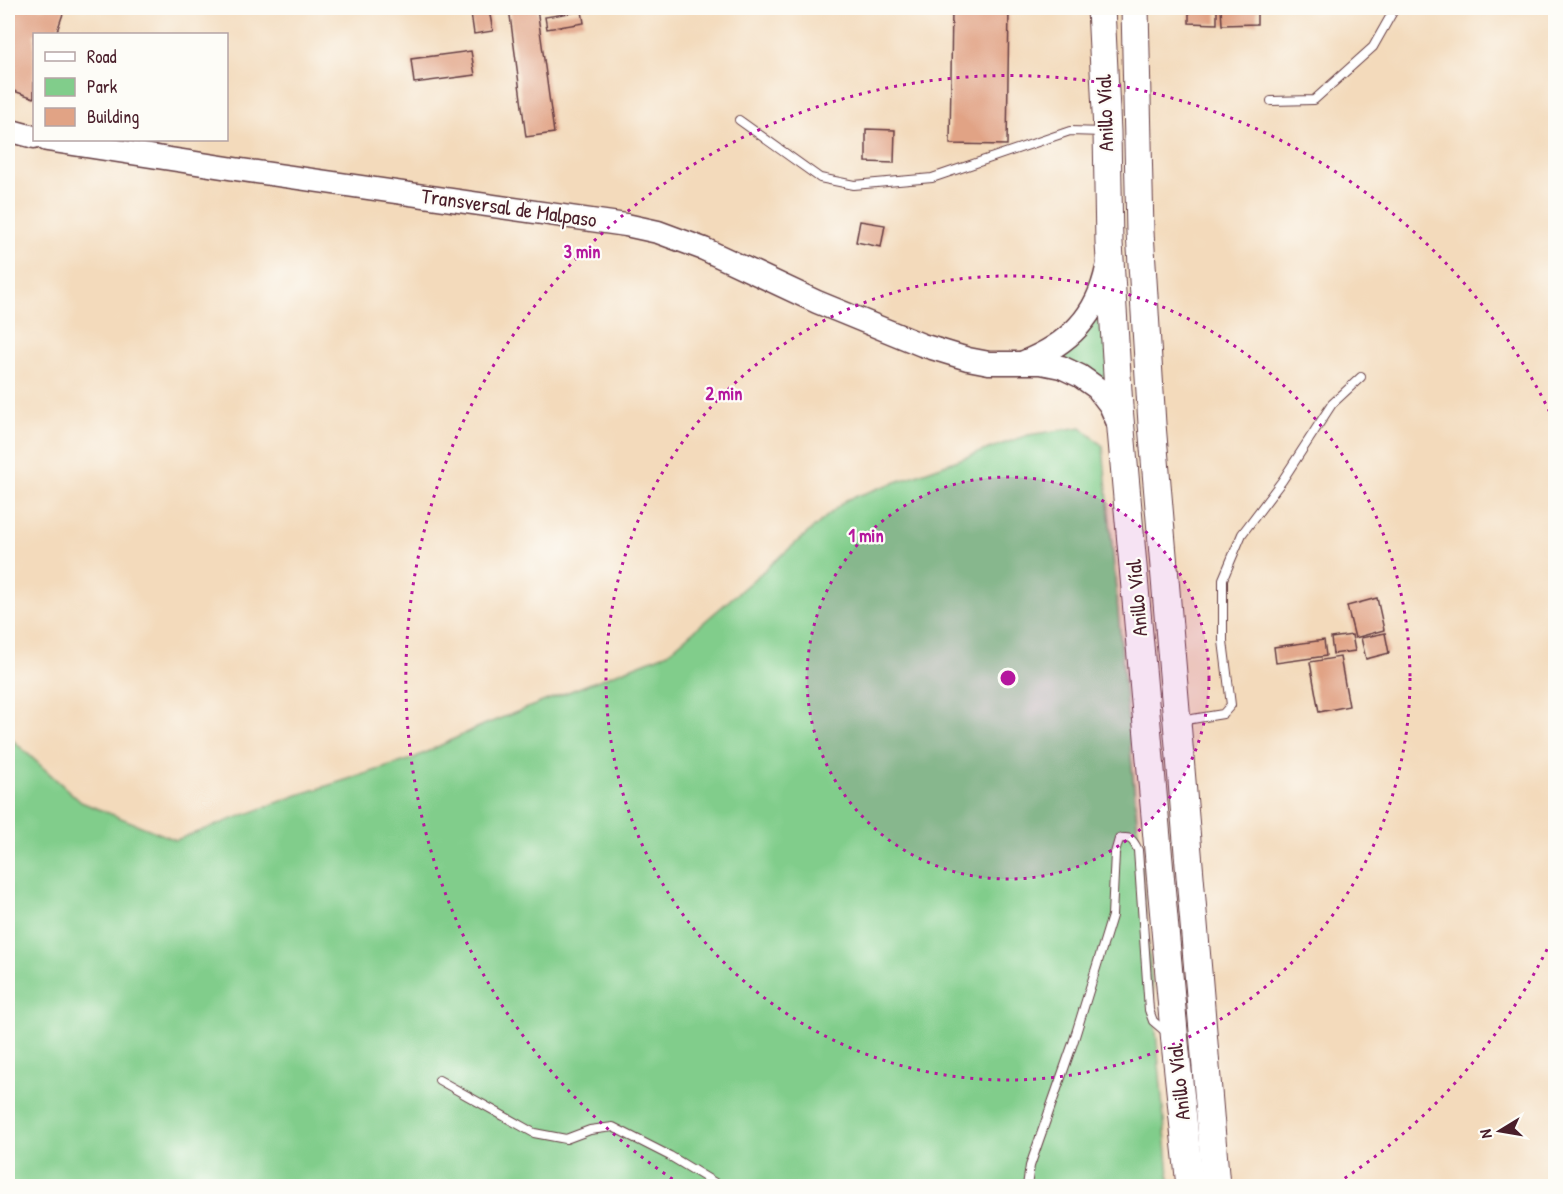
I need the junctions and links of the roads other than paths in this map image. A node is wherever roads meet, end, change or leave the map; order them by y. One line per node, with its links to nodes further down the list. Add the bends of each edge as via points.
1 (1101, 8): 7 (highway, Anillo Víal)
2 (1135, 8): 14 (highway, Anillo Víal, via 1140,232)
3 (1395, 8): 4 (lane, via 1373,47 1314,100)
4 (1271, 101)
5 (739, 120): 7 (lane, via 820,178 854,185 932,178 1070,131)
6 (8, 130): 8 (main road)
7 (1107, 132): 10 (highway, Anillo Víal)
8 (33, 137)
9 (54, 141): 11 (main road, Transversal de Malpaso, via 658,232 921,345 968,359)
10 (1109, 243): 11 (main road, Transversal de Malpaso, via 1107,270 1099,296 1085,319 1067,338); 13 (highway, Anillo Víal)
11 (1020, 364): 13 (main road, Transversal de Malpaso, via 1041,363 1080,376 1097,388 1110,405)
12 (1361, 377): 14 (lane, via 1332,404 1242,534 1223,579 1222,641 1231,705 1223,714)
13 (1122, 432): 15 (highway, Anillo Víal)
14 (1177, 721): 20 (highway, Anillo Víal)
15 (1175, 1043): 18 (lane, via 1153,1021 1149,1010 1138,850 1133,840 1126,837 1119,839 1115,853 1112,916 1030,1166); 19 (highway, Anillo Víal)
16 (440, 1080): 17 (lane, via 534,1133 566,1139 613,1127)
17 (720, 1186)
18 (1027, 1186)
19 (1190, 1186)
20 (1216, 1186)

